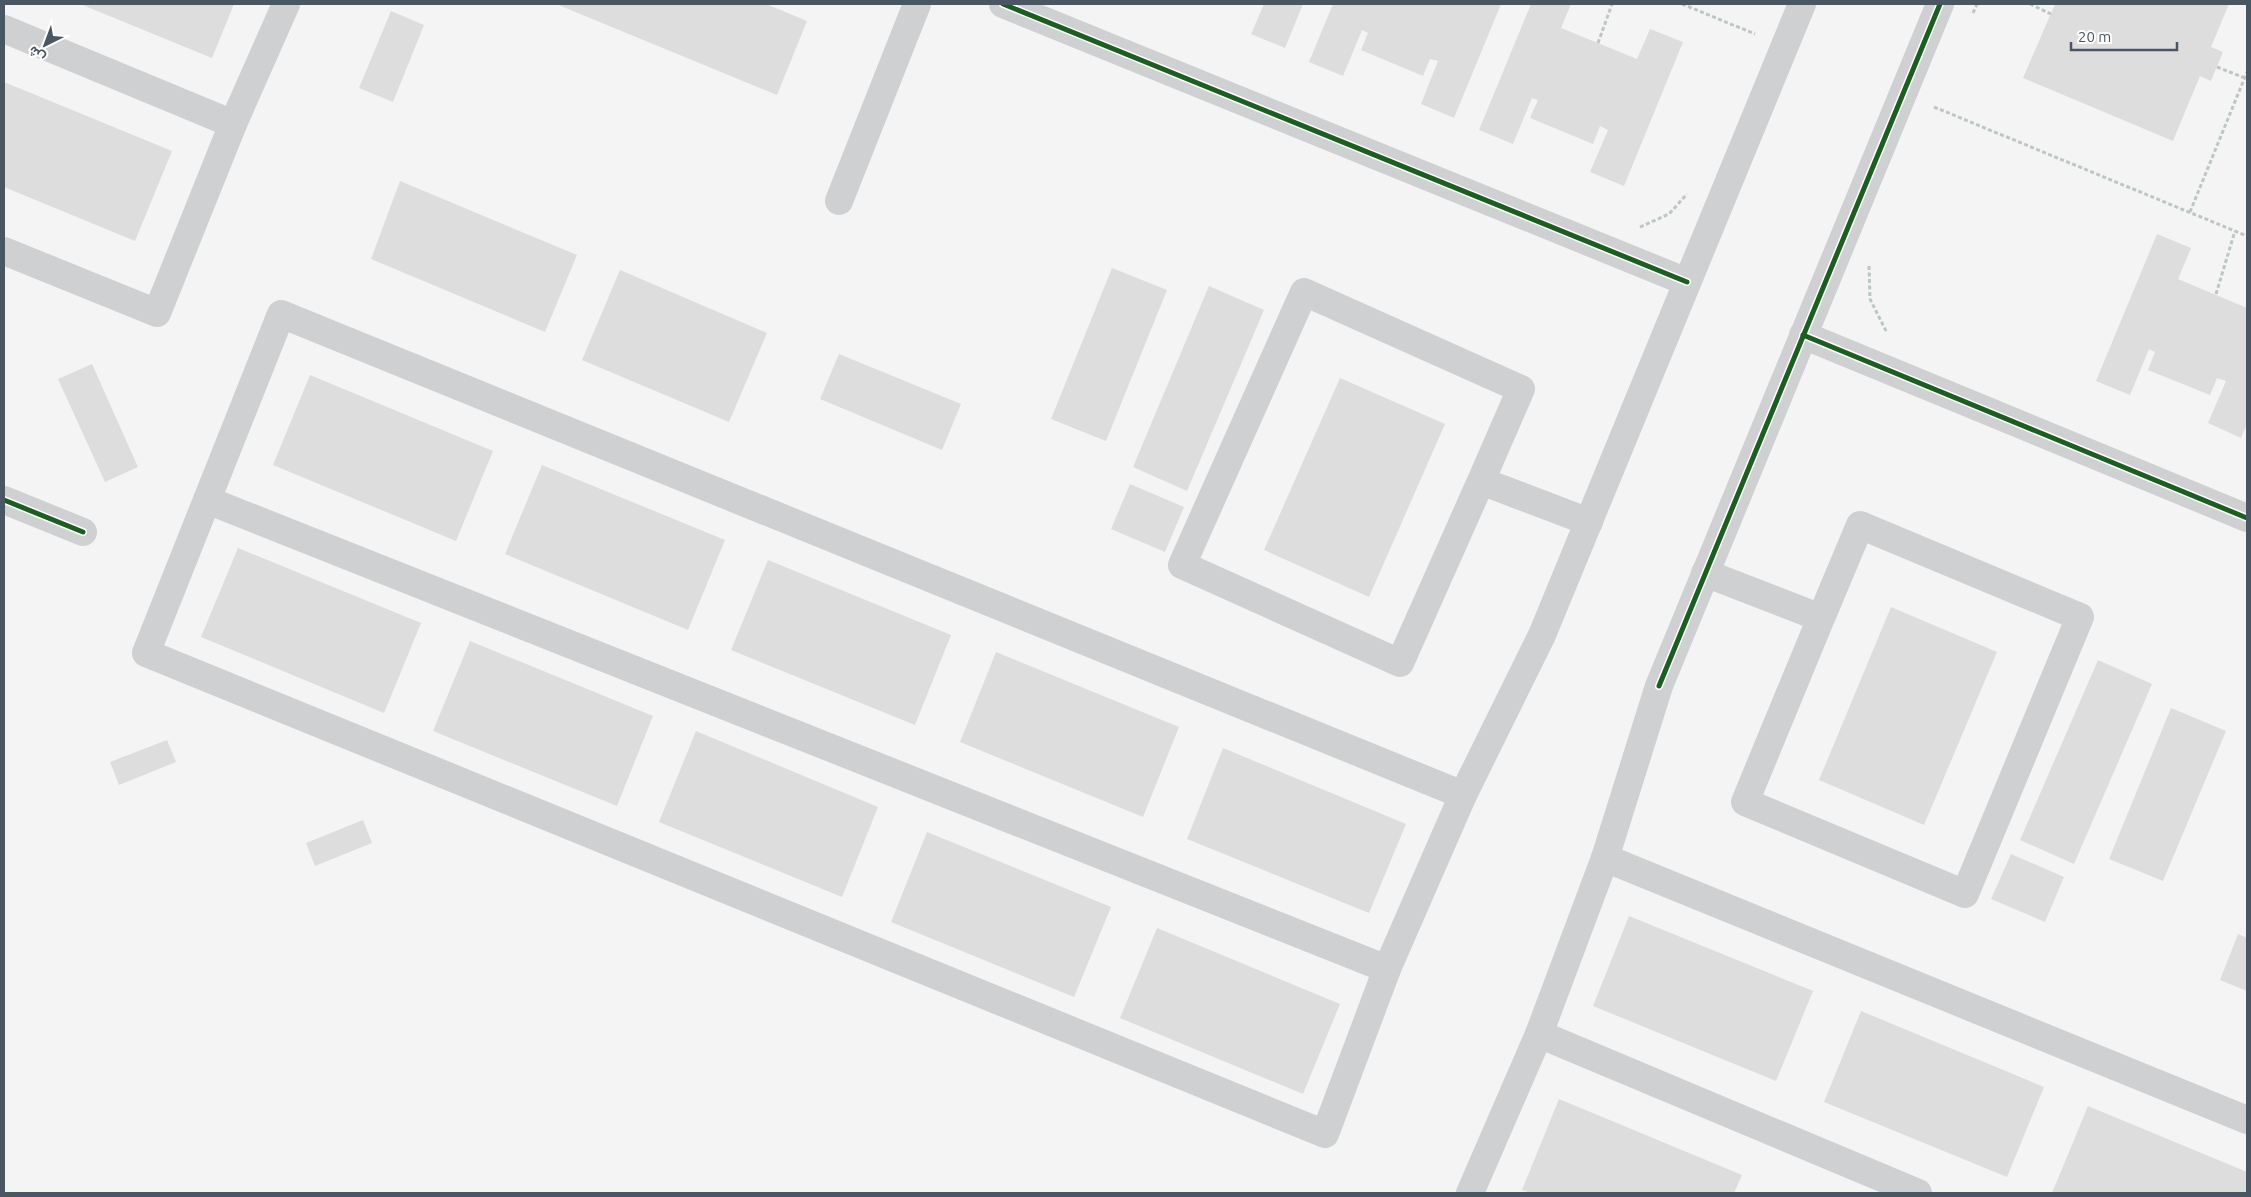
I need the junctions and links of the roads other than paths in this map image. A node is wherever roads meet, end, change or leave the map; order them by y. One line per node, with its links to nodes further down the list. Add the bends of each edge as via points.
1 (286, 4): 7 (street)
2 (917, 4): 8 (street)
3 (1003, 4): 10 (street)
4 (1802, 4): 10 (street)
5 (1940, 4): 11 (street)
6 (4, 29): 7 (street)
7 (233, 124): 9 (street, via 157,312)
8 (838, 201)
9 (4, 251)
10 (1687, 282): 16 (street)
11 (1803, 335): 15 (street); 18 (street)
12 (1481, 481): 12 (street, via 1521,389 1304,292 1182,565 1400,663); 16 (street)
13 (4, 500): 17 (street)
14 (206, 500): 20 (street, via 281,314); 22 (street); 22 (street, via 146,653 1325,1134)
15 (2247, 518)
16 (1589, 522): 20 (street, via 1542,635)
17 (83, 532)
18 (1705, 573): 19 (street); 21 (street, via 1658,686)
19 (1821, 618): 19 (street, via 1860,525 2080,617 1965,894 1745,802)
20 (1463, 795): 22 (street)
21 (1606, 858): 23 (street); 24 (street)
22 (1387, 969)
23 (1539, 1034): 25 (street); 26 (street)
24 (2247, 1120)
25 (1470, 1193)
26 (1918, 1193)

